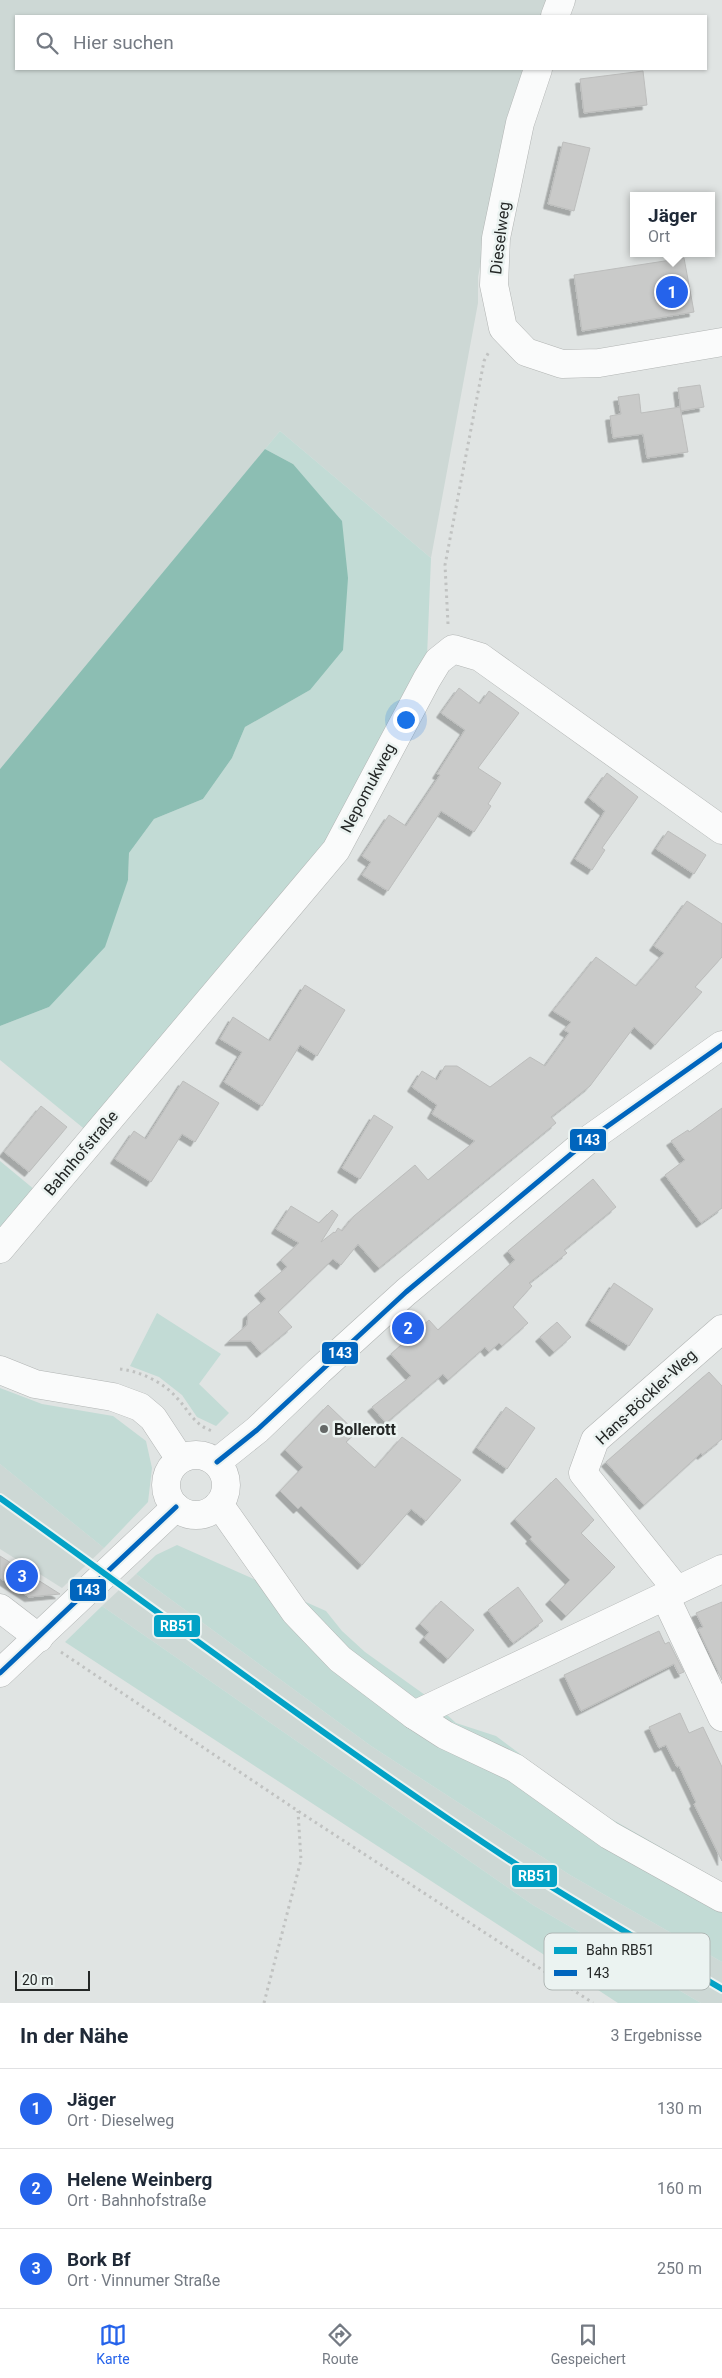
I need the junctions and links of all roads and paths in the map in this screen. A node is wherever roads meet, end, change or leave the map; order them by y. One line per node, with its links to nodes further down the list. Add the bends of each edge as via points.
1 (561, 0): 2 (street)
2 (555, 15)
3 (538, 70): 4 (street, Dieselweg, via 520,123 496,238 494,285)
4 (503, 328): 5 (street, via 526,352 562,364 599,363); 6 (path, via 484,361 445,565 448,623)
5 (722, 342)
6 (453, 649): 7 (street, via 480,657); 9 (street, Nepomukweg, via 438,661 427,679 336,850)
7 (722, 830)
8 (722, 1044): 14 (street, via 588,1140 406,1292 257,1430)
9 (162, 1057): 10 (street, Bahnhofstraße)
10 (0, 1249)
11 (722, 1329): 18 (street, Hans-Böckler-Weg, via 595,1440 583,1473)
12 (0, 1370): 13 (street, via 35,1384 113,1397 140,1407 153,1418)
13 (180, 1459): 14 (street, via 192,1454); 16 (street, via 170,1469 166,1482 168,1496)
14 (217, 1462): 15 (street, via 226,1483 225,1494)
15 (219, 1504): 16 (street, via 210,1512 198,1515); 22 (street, via 295,1612 340,1659)
16 (176, 1507): 20 (street)
17 (722, 1569): 18 (street)
18 (671, 1593): 22 (street); 23 (street, Hans-Böckler-Weg)
19 (0, 1608): 20 (street)
20 (45, 1632): 21 (street); 24 (path)
21 (0, 1673)
22 (414, 1715): 25 (street, via 445,1735 516,1768 610,1835)
23 (722, 1717)
24 (298, 1811): 26 (path); 28 (path, via 301,1860)
25 (722, 1898)
26 (544, 1971)
27 (573, 1990): 29 (path)
28 (264, 2003)
29 (593, 2003)

